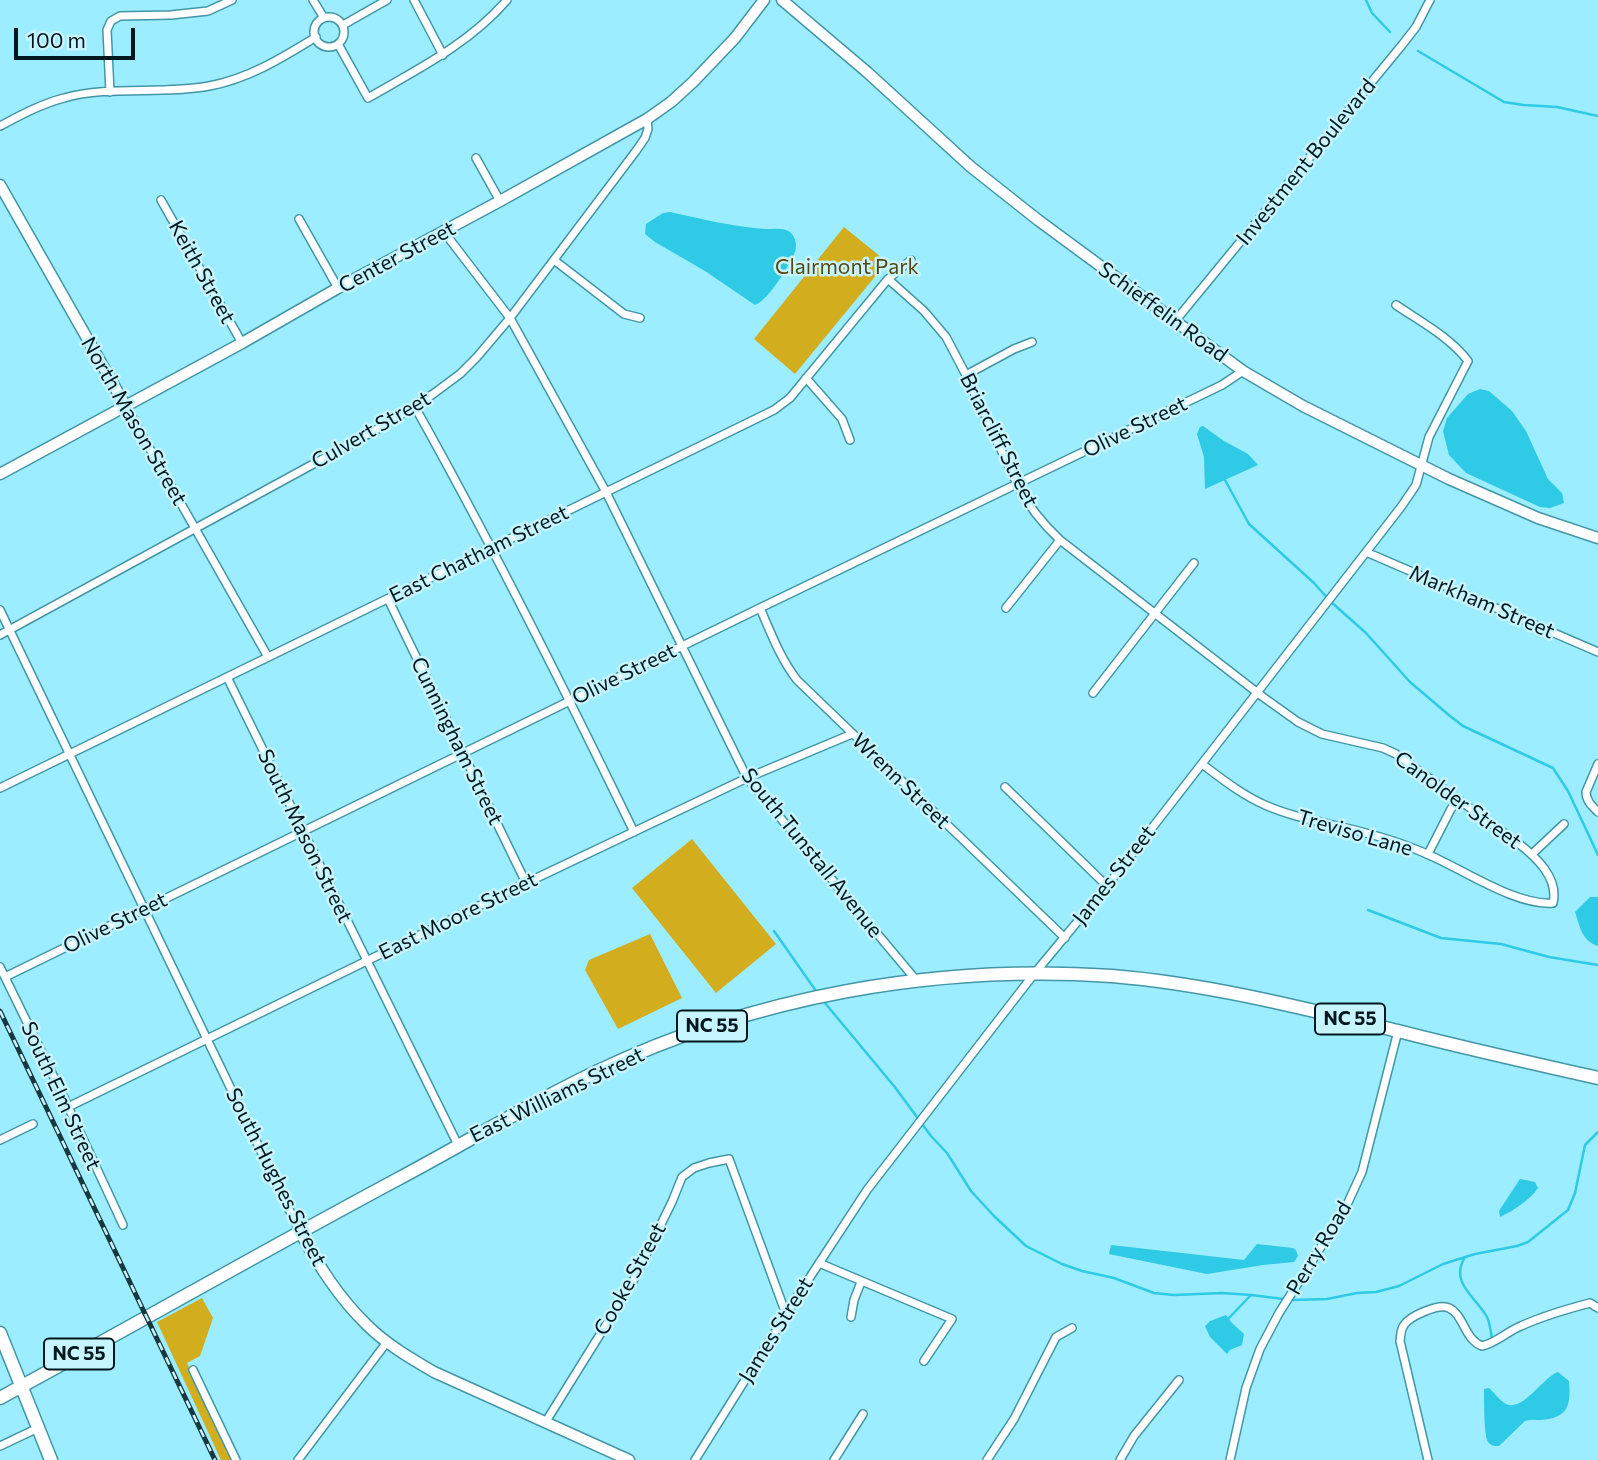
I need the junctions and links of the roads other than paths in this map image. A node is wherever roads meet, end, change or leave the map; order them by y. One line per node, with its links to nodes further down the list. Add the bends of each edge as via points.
1 (232, 0): 14 (street, via 208,11 120,16 111,21 107,30)
2 (313, 0): 9 (street)
3 (387, 0): 10 (street)
4 (414, 0): 13 (street)
5 (507, 0): 13 (street)
6 (764, 0): 15 (street, Center Street, via 693,82)
7 (782, 0): 30 (street, Schieffelin Road, via 971,167)
8 (1430, 0): 30 (street, Investment Boulevard, via 1402,45)
9 (324, 18): 10 (street, via 332,17); 11 (street, via 317,24)
10 (343, 25): 12 (street)
11 (316, 37): 12 (street, via 325,46); 14 (street, via 229,81 197,88)
12 (338, 44): 13 (street, via 368,98)
13 (443, 55)
14 (110, 92): 16 (street, via 65,97)
15 (647, 119): 20 (street, Center Street); 23 (street, Culvert Street, via 645,138)
16 (0, 126)
17 (476, 158): 20 (street)
18 (0, 185): 36 (street, North Mason Street)
19 (161, 200): 32 (street, Keith Street)
20 (500, 201): 22 (street, Center Street)
21 (299, 219): 26 (street)
22 (444, 232): 26 (street, Center Street); 28 (street, South Tunstall Avenue)
23 (554, 260): 28 (street, Culvert Street); 29 (street, via 624,314)
24 (911, 260): 25 (street, East Chatham Street)
25 (888, 279): 34 (street, Briarcliff Street, via 940,329); 35 (street, East Chatham Street)
26 (338, 288): 32 (street, Center Street)
27 (1396, 305): 39 (street, James Street, via 1441,335 1468,361 1429,437)
28 (510, 318): 37 (street, Culvert Street, via 468,367); 42 (street, South Tunstall Avenue)
29 (640, 318)
30 (1176, 320): 33 (street, Schieffelin Road)
31 (1032, 342): 34 (street)
32 (242, 343): 36 (street, Center Street)
33 (1243, 371): 39 (street, Schieffelin Road, via 1303,407); 41 (street, Olive Street)
34 (966, 375): 41 (street, Briarcliff Street)
35 (806, 377): 38 (street, via 842,419); 42 (street, East Chatham Street, via 774,410)
36 (125, 405): 40 (street, Center Street); 43 (street, North Mason Street)
37 (415, 407): 43 (street, Culvert Street); 46 (street)
38 (850, 440)
39 (1421, 465): 44 (street, Schieffelin Road, via 1538,518); 47 (street, James Street, via 1416,485)
40 (0, 474)
41 (1017, 484): 45 (street, Briarcliff Street, via 1041,522); 50 (street, Olive Street)
42 (606, 492): 46 (street, East Chatham Street); 56 (street, South Tunstall Avenue)
43 (195, 528): 54 (street, Culvert Street); 58 (street, North Mason Street)
44 (1598, 538)
45 (1060, 540): 51 (street); 53 (street, Briarcliff Street)
46 (492, 548): 49 (street, East Chatham Street); 62 (street)
47 (1366, 552): 57 (street, Markham Street); 60 (street, James Street)
48 (1194, 563): 53 (street)
49 (388, 599): 58 (street, East Chatham Street); 65 (street, Cunningham Street)
50 (760, 608): 56 (street, Olive Street); 63 (street, Wrenn Street, via 787,667)
51 (1006, 608)
52 (0, 610): 54 (street, South Hughes Street)
53 (1156, 613): 60 (street, Briarcliff Street); 61 (street)
54 (9, 629): 55 (street, Culvert Street); 64 (street, South Hughes Street)
55 (0, 635)
56 (682, 646): 62 (street, Olive Street); 68 (street, South Tunstall Avenue)
57 (1598, 653)
58 (268, 657): 59 (street, East Chatham Street)
59 (227, 677): 64 (street, East Chatham Street); 74 (street, South Mason Street)
60 (1256, 692): 66 (street, James Street); 71 (street, Canolder Street, via 1310,729 1396,754)
61 (1093, 694)
62 (570, 701): 65 (street, Olive Street); 75 (street)
63 (852, 734): 68 (street, East Moore Street); 82 (street, Wrenn Street)
64 (69, 754): 70 (street, East Chatham Street); 81 (street, South Hughes Street)
65 (463, 754): 74 (street, Olive Street); 78 (street, Cunningham Street)
66 (1202, 764): 76 (street, Treviso Lane, via 1243,794 1278,811); 79 (street, James Street)
67 (1598, 764): 72 (street, via 1586,797)
68 (747, 778): 75 (street, East Moore Street); 87 (street, South Tunstall Avenue)
69 (1005, 787): 79 (street)
70 (0, 788)
71 (1458, 800): 76 (street); 77 (street, Canolder Street)
72 (1598, 812)
73 (1564, 824): 77 (street)
74 (302, 831): 81 (street, Olive Street); 83 (street, South Mason Street)
75 (634, 832): 78 (street, East Moore Street)
76 (1428, 854): 80 (street, Treviso Lane, via 1517,897)
77 (1532, 854): 80 (street, Canolder Street, via 1552,881)
78 (526, 883): 83 (street, East Moore Street)
79 (1107, 886): 82 (street, James Street)
80 (1553, 903)
81 (145, 909): 86 (street, Olive Street); 89 (street, South Hughes Street)
82 (1065, 937): 85 (street, James Street)
83 (366, 960): 89 (street, East Moore Street); 94 (street, South Mason Street)
84 (0, 967): 86 (street, South Elm Street)
85 (1034, 974): 87 (main road, East Williams Street / NC 55); 88 (main road, East Williams Street / NC 55, via 1119,977 1206,988); 97 (street, James Street, via 867,1190)
86 (5, 977): 91 (street, South Elm Street)
87 (917, 981): 94 (main road, East Williams Street / NC 55, via 807,1000 680,1038 595,1072)
88 (1398, 1031): 90 (main road, East Williams Street / NC 55); 122 (street, Perry Road, via 1362,1172 1345,1209 1260,1349)
89 (207, 1039): 91 (street, East Moore Street); 96 (street, South Hughes Street)
90 (1598, 1078)
91 (68, 1107): 95 (street, South Elm Street)
92 (33, 1124): 93 (street)
93 (0, 1140)
94 (458, 1145): 96 (main road, East Williams Street / NC 55)
95 (122, 1225)
96 (300, 1232): 104 (street, South Hughes Street, via 344,1301); 108 (main road, East Williams Street / NC 55)
97 (819, 1263): 98 (street); 100 (street, James Street)
98 (861, 1282): 101 (street); 105 (street, via 952,1319)
99 (1598, 1308): 123 (street, via 1590,1303 1570,1308 1482,1346 1446,1307 1408,1320 1400,1342)
100 (786, 1314): 111 (street, Cooke Street, via 729,1159 694,1168 682,1177 632,1283); 119 (street, James Street)
101 (851, 1317)
102 (1072, 1328): 121 (street, via 1056,1337)
103 (0, 1333): 108 (main road)
104 (387, 1342): 111 (street, South Hughes Street, via 434,1372); 117 (street)
105 (924, 1361)
106 (193, 1370): 116 (street)
107 (1179, 1380): 114 (street, via 1134,1436)
108 (21, 1386): 109 (main road, NC 55); 112 (main road)
109 (0, 1398)
110 (863, 1414): 120 (street)
111 (545, 1423): 118 (street, South Hughes Street)
112 (38, 1428): 113 (street); 115 (main road)
113 (0, 1446)
114 (1122, 1459)
115 (51, 1460)
116 (236, 1460)
117 (298, 1460)
118 (629, 1460)
119 (695, 1460)
120 (834, 1460)
121 (987, 1460)
122 (1230, 1460)
123 (1428, 1460)

